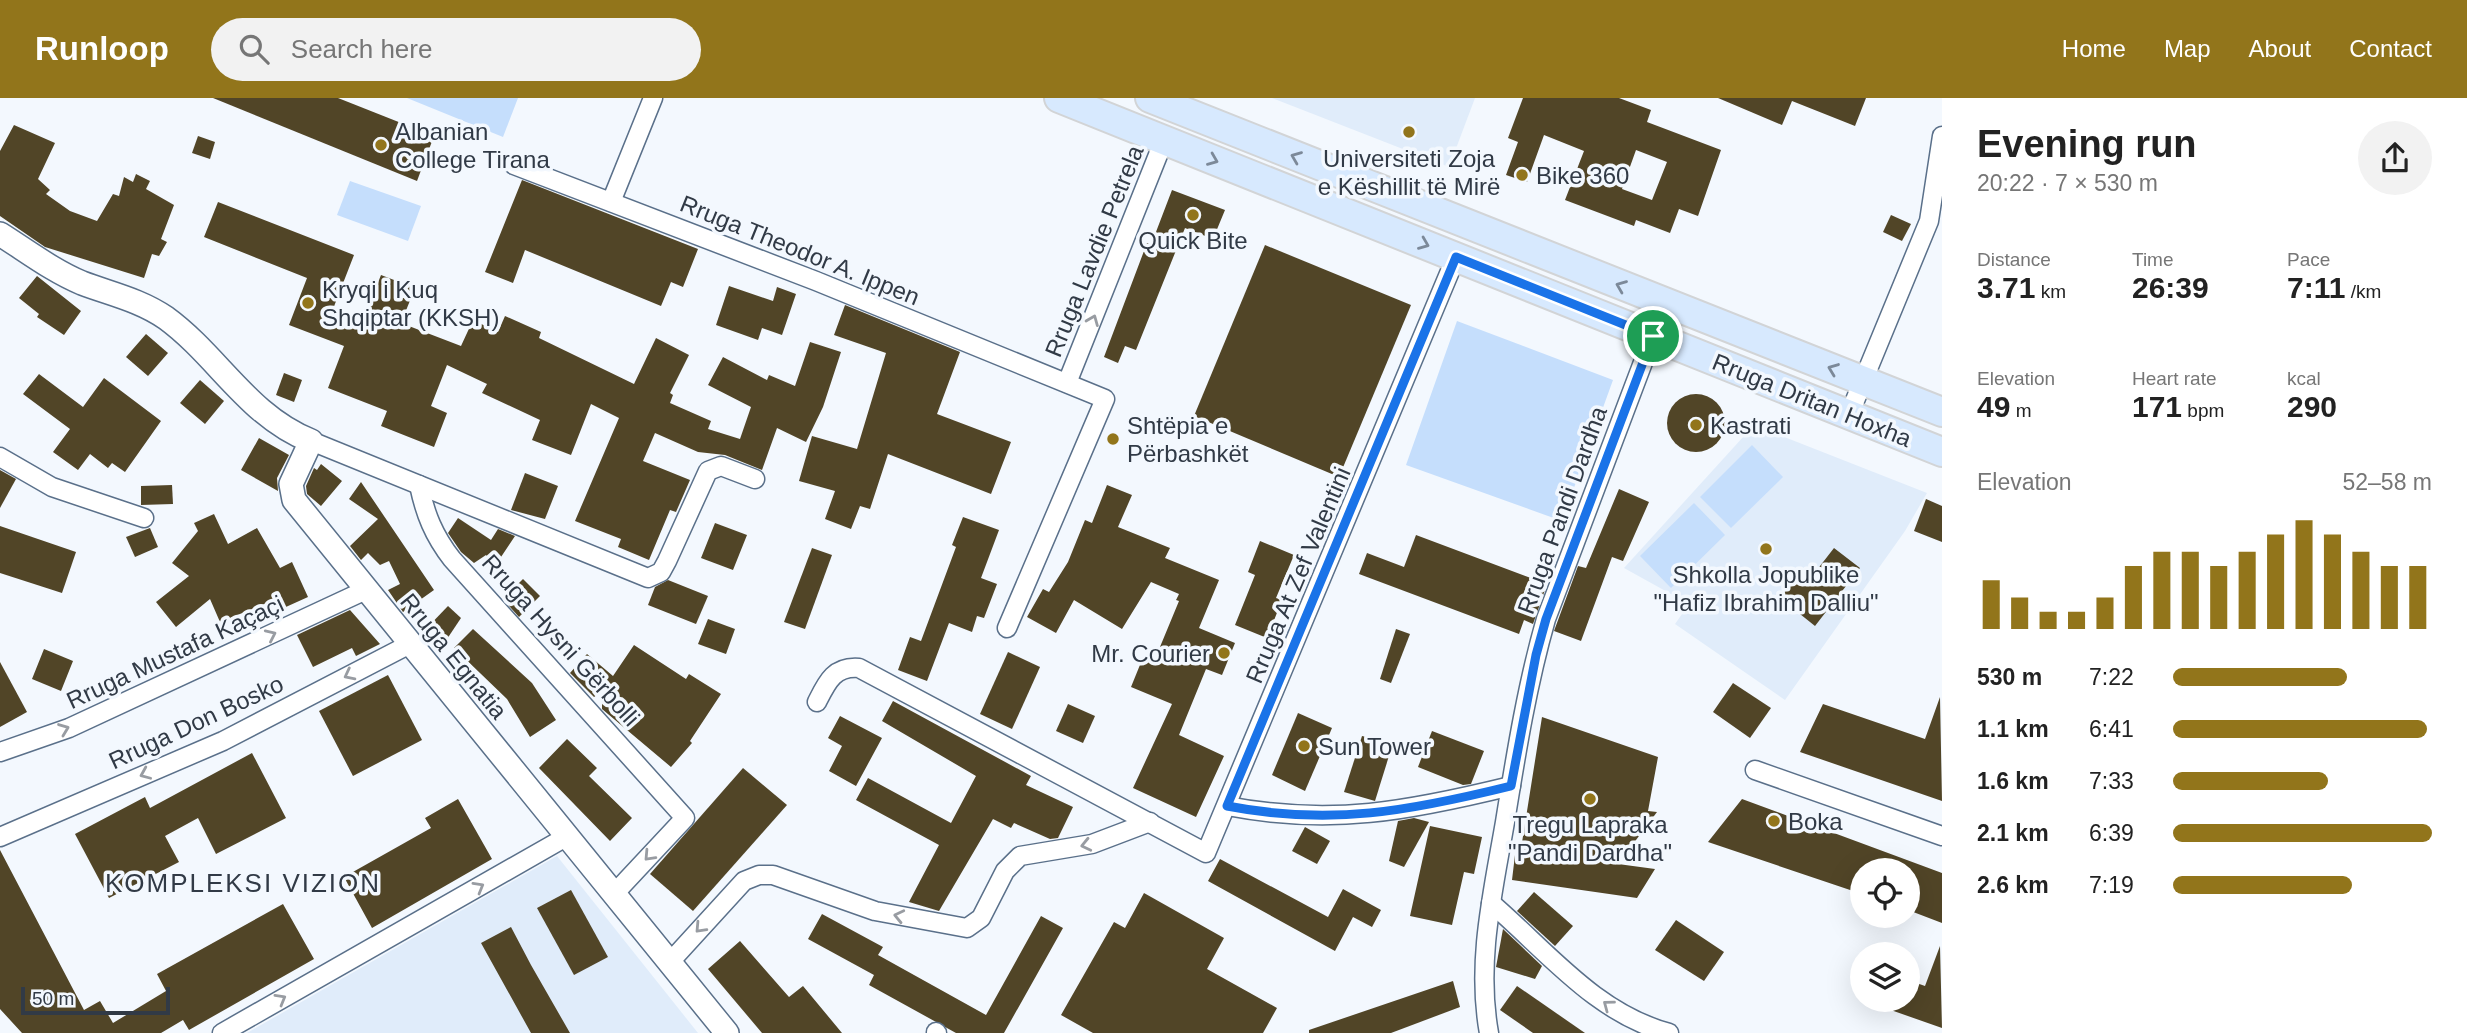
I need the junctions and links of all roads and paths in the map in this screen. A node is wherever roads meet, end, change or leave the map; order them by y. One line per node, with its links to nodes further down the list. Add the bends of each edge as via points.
1 (653, 98): 7 (street)
2 (1059, 98): 5 (main road, Rruga Dritan Hoxha)
3 (1150, 98): 11 (main road, Rruga Dritan Hoxha, one-way to 3)
4 (1942, 136): 11 (street, via 1929,221)
5 (1164, 140): 9 (main road, Rruga Dritan Hoxha, one-way to 9); 12 (street, Rruga Lavdie Petrela, one-way to 5)
6 (514, 165): 7 (street, Rruga Theodor A. Ippen)
7 (611, 202): 12 (street, Rruga Theodor A. Ippen)
8 (0, 234): 15 (street, Rruga Hysni Gërbolli, via 64,274 136,301 167,319 261,412)
9 (1456, 257): 10 (main road, Rruga Dritan Hoxha); 28 (street, Rruga At Zef Valentini)
10 (1653, 336): 14 (main road, Rruga Dritan Hoxha); 27 (street, Rruga Pandi Dardha, via 1546,619)
11 (1864, 381): 13 (main road, Rruga Dritan Hoxha); 14 (street)
12 (1067, 383): 22 (street, Rruga Lavdie Petrela, via 1105,400)
13 (1942, 412)
14 (1849, 415): 16 (main road, Rruga Dritan Hoxha)
15 (310, 441): 19 (street, Rruga Hysni Gërbolli); 21 (street, Rruga Egnatia, via 291,484 294,500)
16 (1942, 452)
17 (0, 457): 20 (street, via 52,487)
18 (755, 479): 19 (street, Rruga Hysni Gërbolli, via 721,466 708,471 662,572 648,578)
19 (419, 485): 33 (street, Rruga Hysni Gërbolli, one-way to 33, via 433,530 452,559 685,818)
20 (144, 518)
21 (368, 589): 23 (street, Rruga Egnatia); 25 (street, Rruga Mustafa Kaçaçi, one-way to 21, via 69,728)
22 (1007, 628)
23 (410, 644): 31 (street, Rruga Don Bosko, one-way to 31, via 223,741); 32 (street, Rruga Egnatia)
24 (817, 702): 29 (street, Rruga At Zef Valentini, via 832,675 848,667 859,668)
25 (0, 752)
26 (1755, 770): 30 (street)
27 (1511, 786): 28 (street, via 1361,816 1272,814); 34 (street, Rruga Pandi Dardha)
28 (1227, 806): 29 (street, Rruga At Zef Valentini, via 1206,853)
29 (1150, 822): 35 (street, one-way to 35, via 1092,844 1020,856 1005,871 981,918 967,928 875,911 773,875 759,875 744,881)
30 (1942, 836)
31 (0, 837)
32 (566, 837): 33 (street, Rruga Egnatia); 37 (street, one-way to 32)
33 (613, 895): 35 (street, Rruga Egnatia)
34 (1491, 903): 36 (street, Rruga Pandi Dardha); 39 (street, one-way to 34, via 1629,1021 1567,974)
35 (670, 962): 38 (street, Rruga Egnatia)
36 (1484, 1031)
37 (222, 1033)
38 (727, 1033)
39 (1669, 1033)

